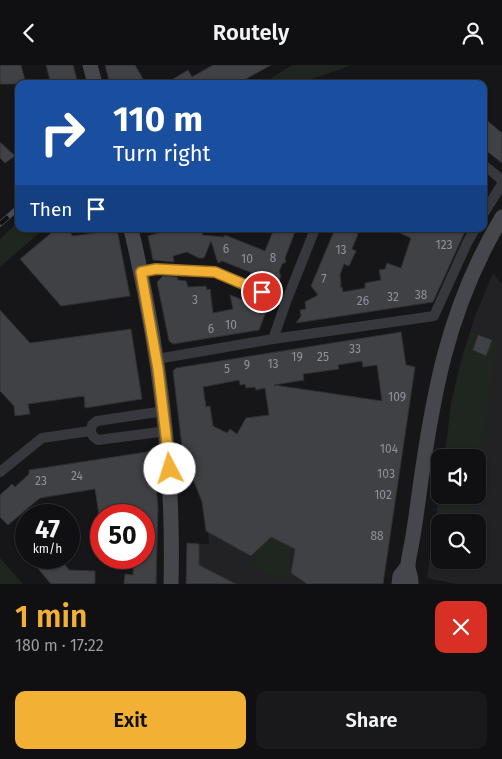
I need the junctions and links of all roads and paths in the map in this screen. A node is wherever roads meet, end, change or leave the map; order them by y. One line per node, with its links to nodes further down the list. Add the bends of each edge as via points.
1 (90, 65): 2 (main road)
2 (94, 80)
3 (487, 168): 4 (street)
4 (502, 180)
5 (502, 185): 6 (street)
6 (487, 208)
7 (502, 217): 19 (main road, via 487,241 451,326 432,407)
8 (132, 232): 11 (main road)
9 (315, 232): 12 (street)
10 (473, 232): 13 (street, via 434,316)
11 (141, 272): 12 (street, via 156,269 215,272); 14 (main road)
12 (286, 302): 13 (street)
13 (273, 339): 14 (street)
14 (157, 359): 15 (main road)
15 (164, 411): 16 (street, via 97,421); 17 (main road)
16 (90, 431): 17 (street, via 98,440); 18 (street, via 42,438)
17 (166, 431): 20 (main road, via 171,487)
18 (0, 473)
19 (408, 567): 21 (main road, via 400,576); 22 (main road)
20 (171, 584)
21 (399, 584)
22 (412, 584)

